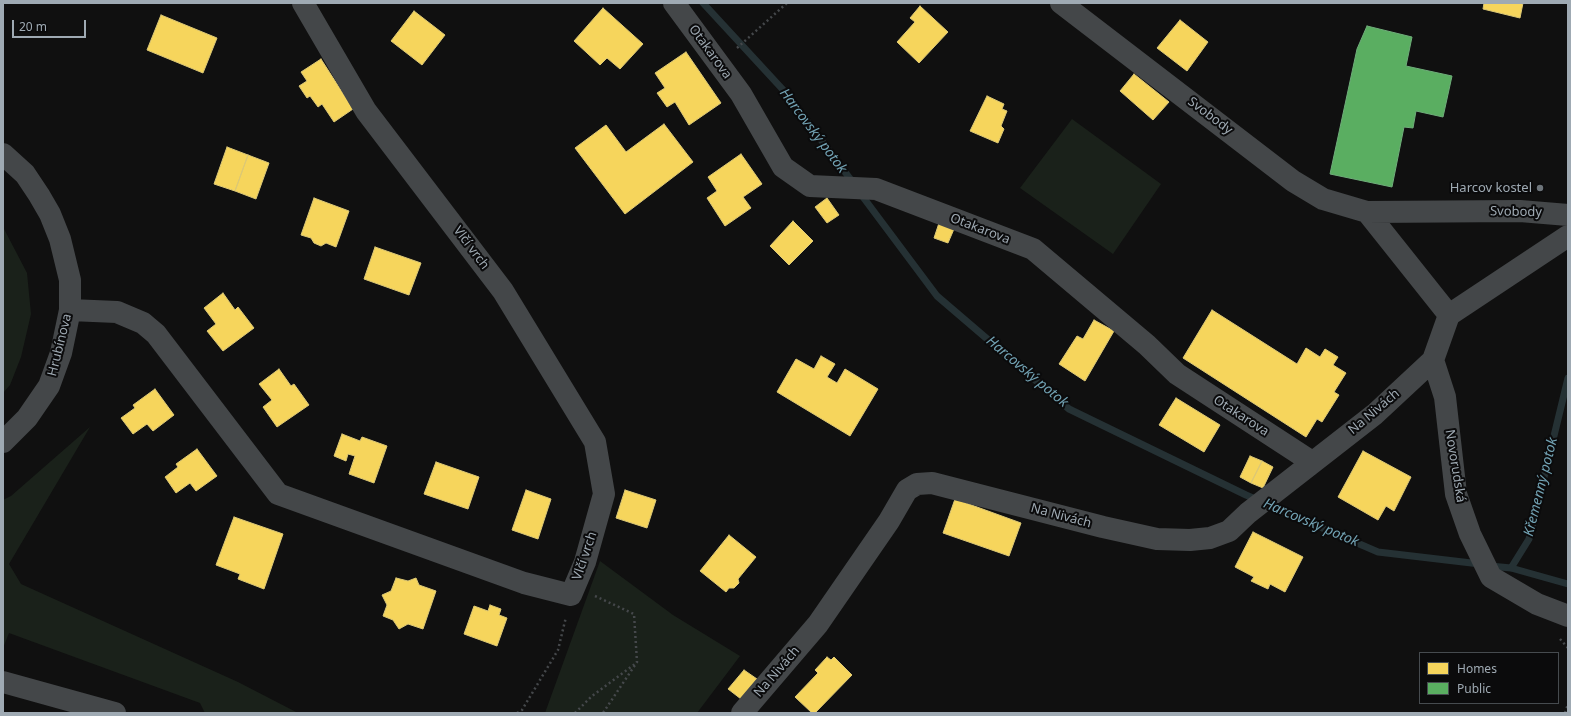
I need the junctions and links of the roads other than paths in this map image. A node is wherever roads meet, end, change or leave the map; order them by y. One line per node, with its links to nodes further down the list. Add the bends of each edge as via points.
1 (303, 3): 8 (street, Vlčí vrch, via 366,111 503,292 595,442 604,494 586,562 571,595 524,583 278,494 156,334 143,323 117,312)
2 (674, 3): 12 (street, Otakarova, via 741,94 783,168 810,186 876,189 1034,249 1147,345 1177,374)
3 (1061, 3): 5 (street, Svobody, via 1293,182 1323,199)
4 (3, 154): 8 (street, Hrubínova, via 25,174 50,214 66,260 70,280)
5 (1367, 212): 6 (street, Svobody, via 1520,211); 9 (street)
6 (1568, 215)
7 (1568, 236): 9 (street)
8 (70, 310): 11 (street, Hrubínova, via 61,353 49,386 27,418)
9 (1449, 315): 10 (street)
10 (1433, 360): 12 (street, Na Nivách, via 1375,414); 13 (street, Novorudská, via 1445,396 1456,494 1470,534 1491,576 1537,604)
11 (3, 442)
12 (1312, 462): 16 (street, Na Nivách, via 1229,531 1210,538 1190,540 1157,539 1103,528 932,483 917,484 907,490 889,521 818,624)
13 (1568, 616)
14 (3, 682): 15 (street)
15 (115, 713)
16 (742, 713)

